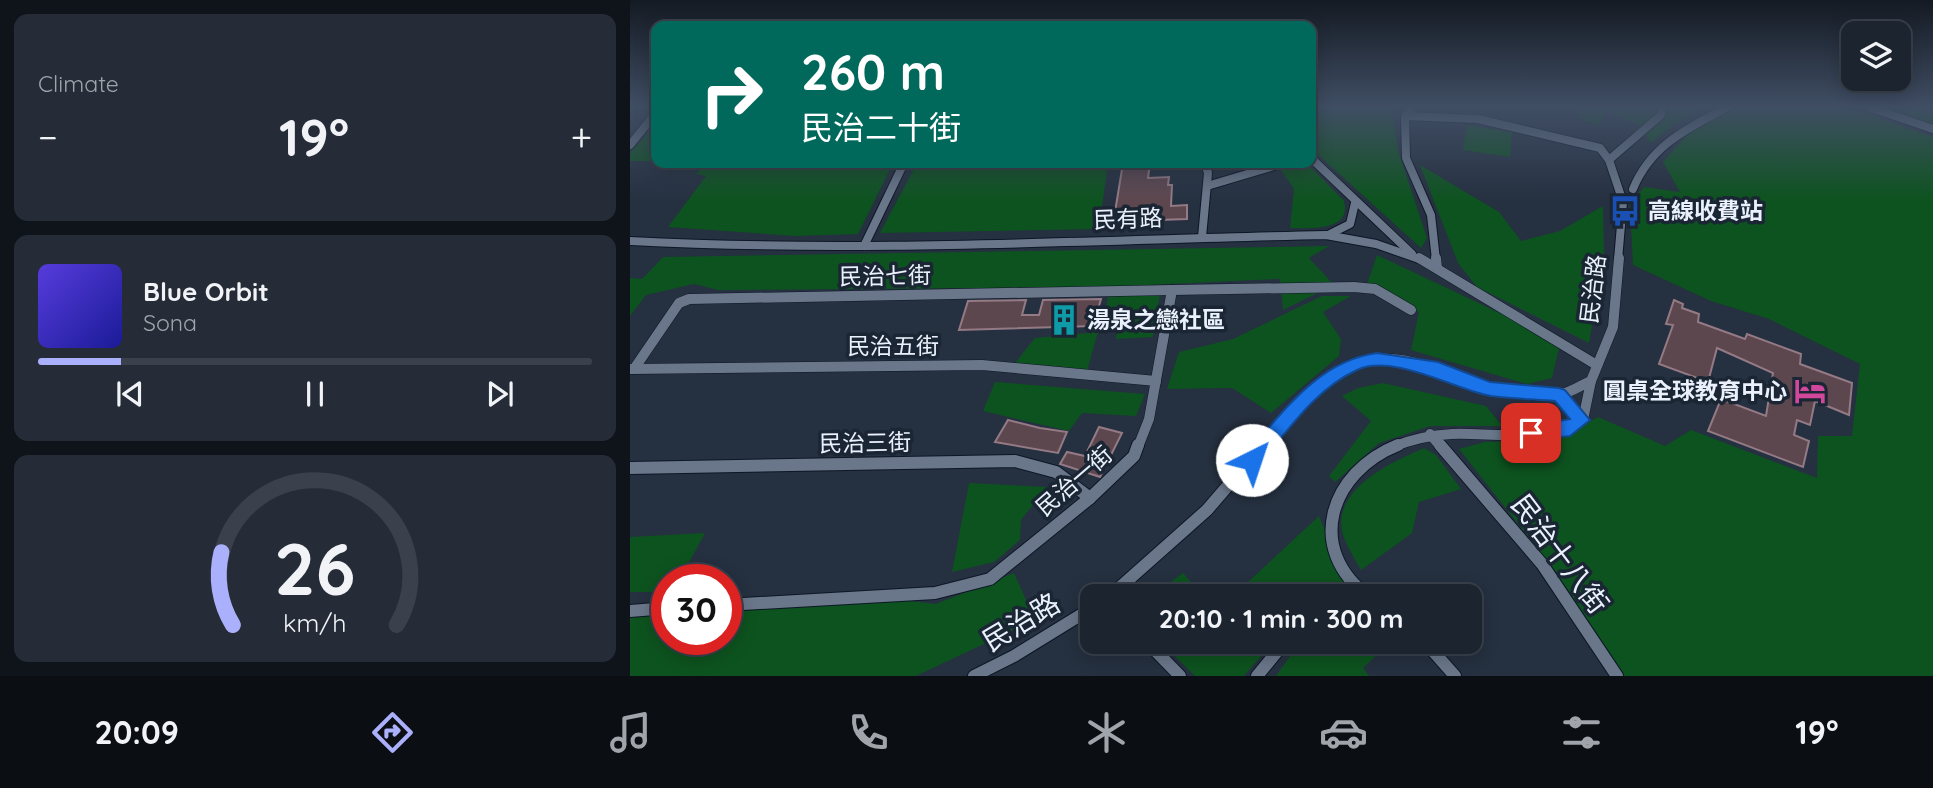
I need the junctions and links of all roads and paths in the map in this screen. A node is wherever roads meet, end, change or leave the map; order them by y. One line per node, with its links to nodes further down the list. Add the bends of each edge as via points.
1 (1406, 139): 18 (street, via 1406,158 1431,215)
2 (1563, 139): 5 (street, via 1600,148)
3 (1634, 139): 5 (street)
4 (1671, 139): 11 (street, via 1650,156 1645,174)
5 (1610, 159): 11 (street, via 1614,188)
6 (1316, 163): 12 (street)
7 (902, 168): 16 (street)
8 (1205, 168): 10 (street)
9 (1267, 168): 10 (street)
10 (1207, 186): 14 (street)
11 (1623, 202): 21 (street, 民治路, via 1613,327)
12 (1355, 203): 13 (street, via 1352,223); 17 (street)
13 (1326, 235): 14 (street, 民有路); 17 (street, 民有路)
14 (1202, 237): 16 (street, 民有路)
15 (630, 241): 16 (street, 民有路, via 724,247)
16 (864, 246)
17 (1414, 256): 18 (street, 民有路)
18 (1437, 268): 21 (street, 民有路)
19 (1172, 290): 20 (street, via 1354,287 1375,289); 22 (street, 民治七街, via 689,299 679,303); 23 (street, 民治一街)
20 (1411, 310)
21 (1595, 364): 24 (street, 民治路)
22 (632, 369): 23 (street, 民治五街, via 982,365)
23 (1156, 381): 29 (street, 民治一街, via 1149,419 1134,456)
24 (1591, 381): 25 (street); 26 (street, 民治路, via 1591,403)
25 (1559, 395): 26 (street); 30 (street, via 1489,388 1409,363 1355,363 1316,387 1220,496)
26 (1581, 420): 27 (street, via 1570,429 1550,433)
27 (1430, 434): 31 (street, via 1371,457 1338,493 1329,516 1335,550); 43 (street, 民治十八街, via 1542,564)
28 (630, 468): 29 (street, 民治三街, via 1015,461 1050,467)
29 (1090, 498): 32 (street, 民治一街, via 990,579 935,593)
30 (1126, 584)
31 (1354, 584)
32 (742, 604)
33 (651, 609): 34 (street)
34 (630, 611)
35 (1080, 615): 39 (street, 民治路)
36 (1159, 654): 40 (street)
37 (1274, 654): 41 (street)
38 (1436, 654): 42 (street)
39 (974, 676)
40 (1180, 676)
41 (1257, 676)
42 (1455, 676)
43 (1617, 676)

